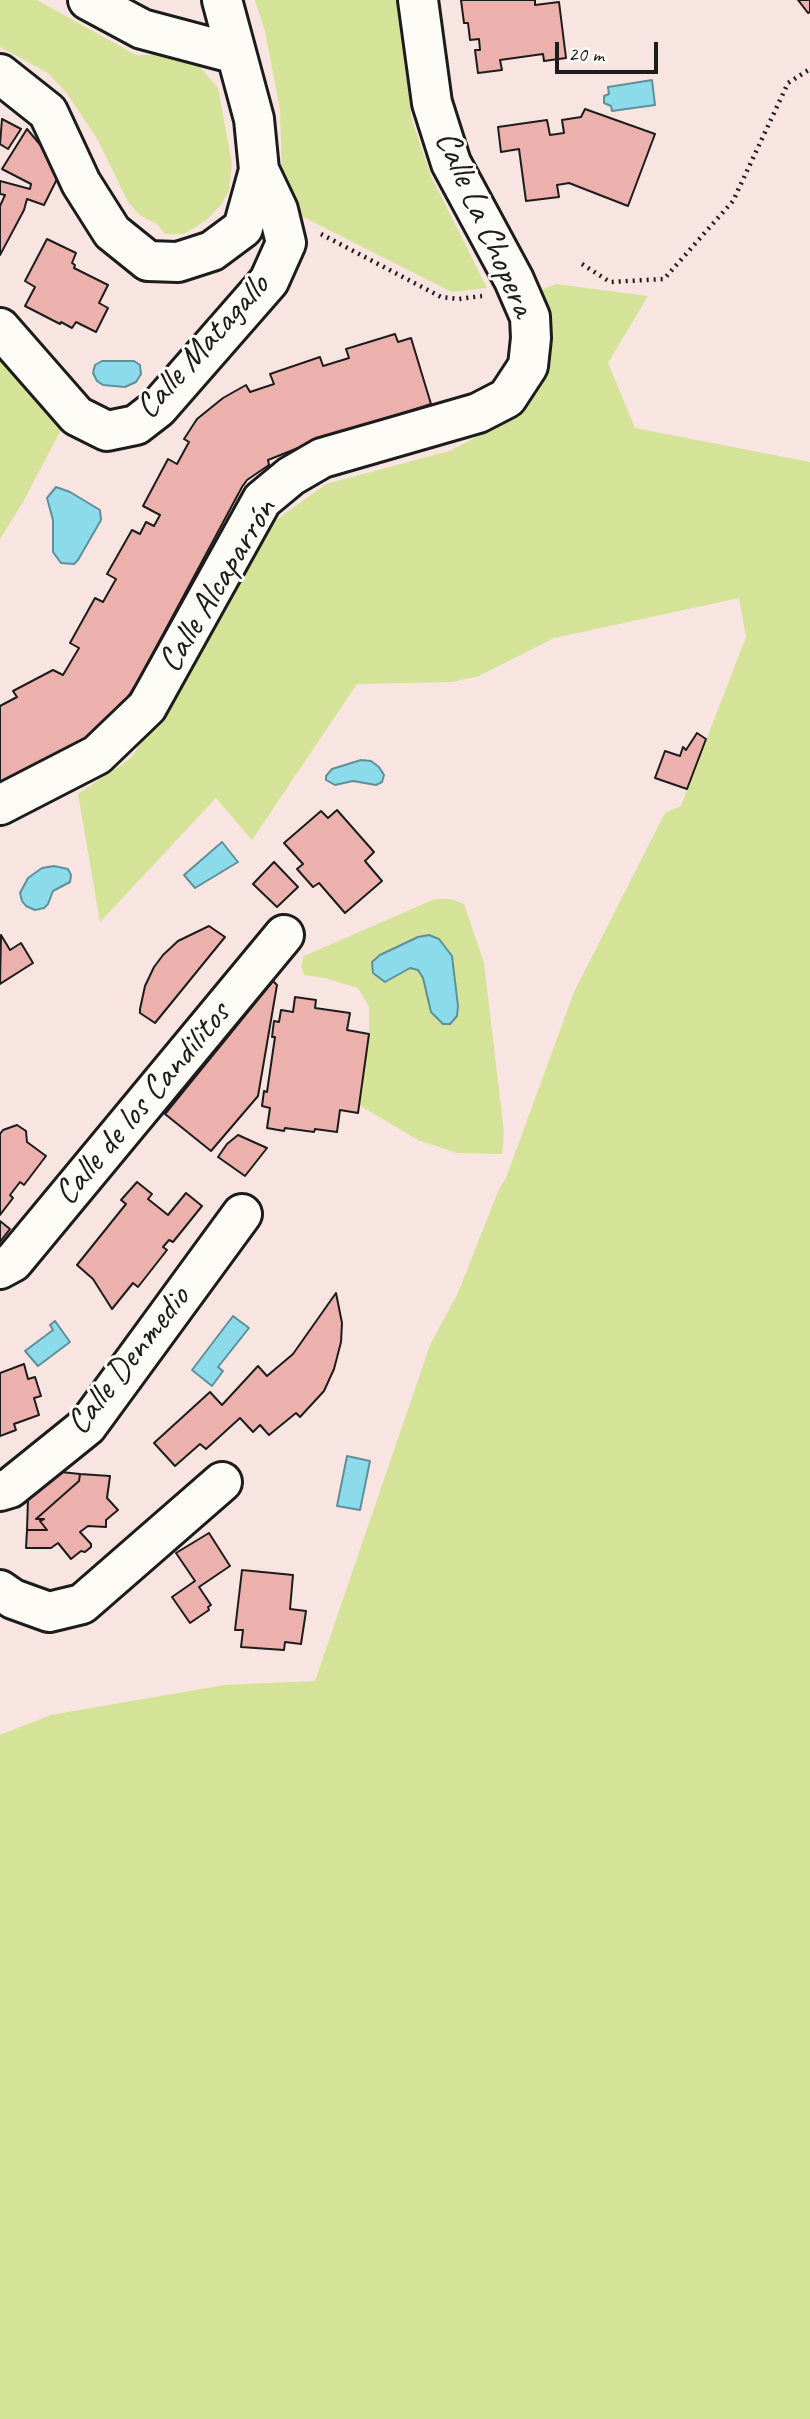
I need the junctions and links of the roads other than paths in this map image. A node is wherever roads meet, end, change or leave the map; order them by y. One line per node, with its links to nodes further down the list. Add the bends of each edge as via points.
1 (88, 0): 4 (street, via 142,29)
2 (222, 0): 4 (street)
3 (418, 0): 8 (street, Calle La Chopera, via 432,103 451,163 530,317)
4 (236, 54): 6 (street, via 254,119)
5 (0, 74): 6 (street, Calle Matagallo, via 48,112 81,183 112,232 148,261 178,262 212,251 243,228)
6 (259, 170): 7 (street, Calle Matagallo, via 278,210 286,243 269,281 158,408 136,425 107,431 77,416)
7 (0, 328)
8 (527, 366): 9 (street, Calle Alcaparrón, via 507,398 478,413 322,458 262,500 147,707 97,755)
9 (0, 805)
10 (284, 935): 12 (street, Calle de los Candilitos, via 13,1262)
11 (242, 1214): 14 (street, Calle Denmedio, via 87,1426 10,1488)
12 (0, 1269)
13 (222, 1482): 15 (street, via 82,1604 49,1612)
14 (0, 1491)
15 (0, 1590)

